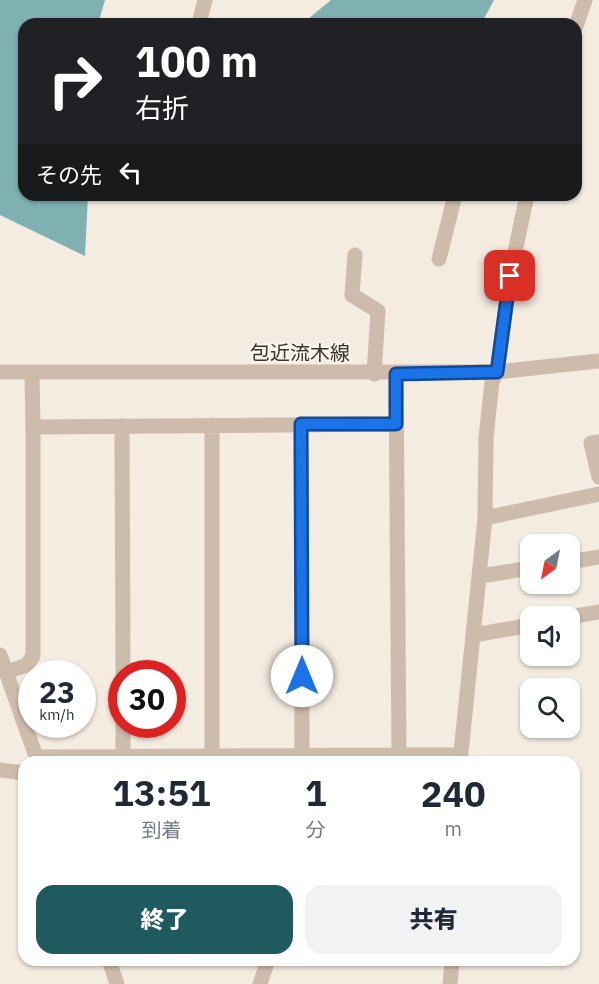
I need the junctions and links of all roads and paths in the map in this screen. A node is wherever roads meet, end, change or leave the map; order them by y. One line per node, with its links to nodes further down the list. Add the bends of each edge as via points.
1 (205, 0): 3 (street)
2 (585, 0): 4 (street)
3 (200, 18)
4 (579, 18)
5 (454, 201): 8 (street)
6 (526, 201): 11 (street, via 510,276)
7 (355, 255): 13 (street, via 352,295 378,311)
8 (439, 259)
9 (599, 361): 11 (street, 包近流木線)
10 (0, 372): 12 (street, 包近流木線)
11 (497, 372): 14 (street, 包近流木線); 23 (street, via 492,382 486,438)
12 (32, 373): 13 (street, 包近流木線); 19 (street)
13 (374, 374): 14 (street, 包近流木線)
14 (396, 374): 16 (street)
15 (301, 424): 16 (street); 17 (street); 41 (street)
16 (396, 424): 37 (street)
17 (212, 425): 18 (street); 40 (street)
18 (122, 426): 19 (street); 33 (street)
19 (33, 427): 34 (street, via 33,656 27,665)
20 (599, 442): 21 (street, via 591,443)
21 (599, 477)
22 (599, 494): 23 (street)
23 (485, 518): 27 (street)
24 (599, 557): 25 (street)
25 (580, 560)
26 (520, 570): 27 (street)
27 (480, 576): 31 (street)
28 (599, 612): 29 (street)
29 (580, 616)
30 (520, 627): 31 (street)
31 (474, 635): 43 (street)
32 (0, 655): 34 (street)
33 (123, 660)
34 (6, 672): 35 (street)
35 (6, 691): 38 (street)
36 (123, 738): 39 (street)
37 (399, 755): 41 (street); 42 (street)
38 (36, 756)
39 (123, 756): 40 (street)
40 (212, 756)
41 (302, 756)
42 (419, 756)
43 (460, 756)
44 (0, 770): 45 (street)
45 (18, 772)
46 (111, 966): 49 (street)
47 (266, 966): 50 (street)
48 (452, 966): 51 (street)
49 (117, 984)
50 (260, 984)
51 (450, 984)

